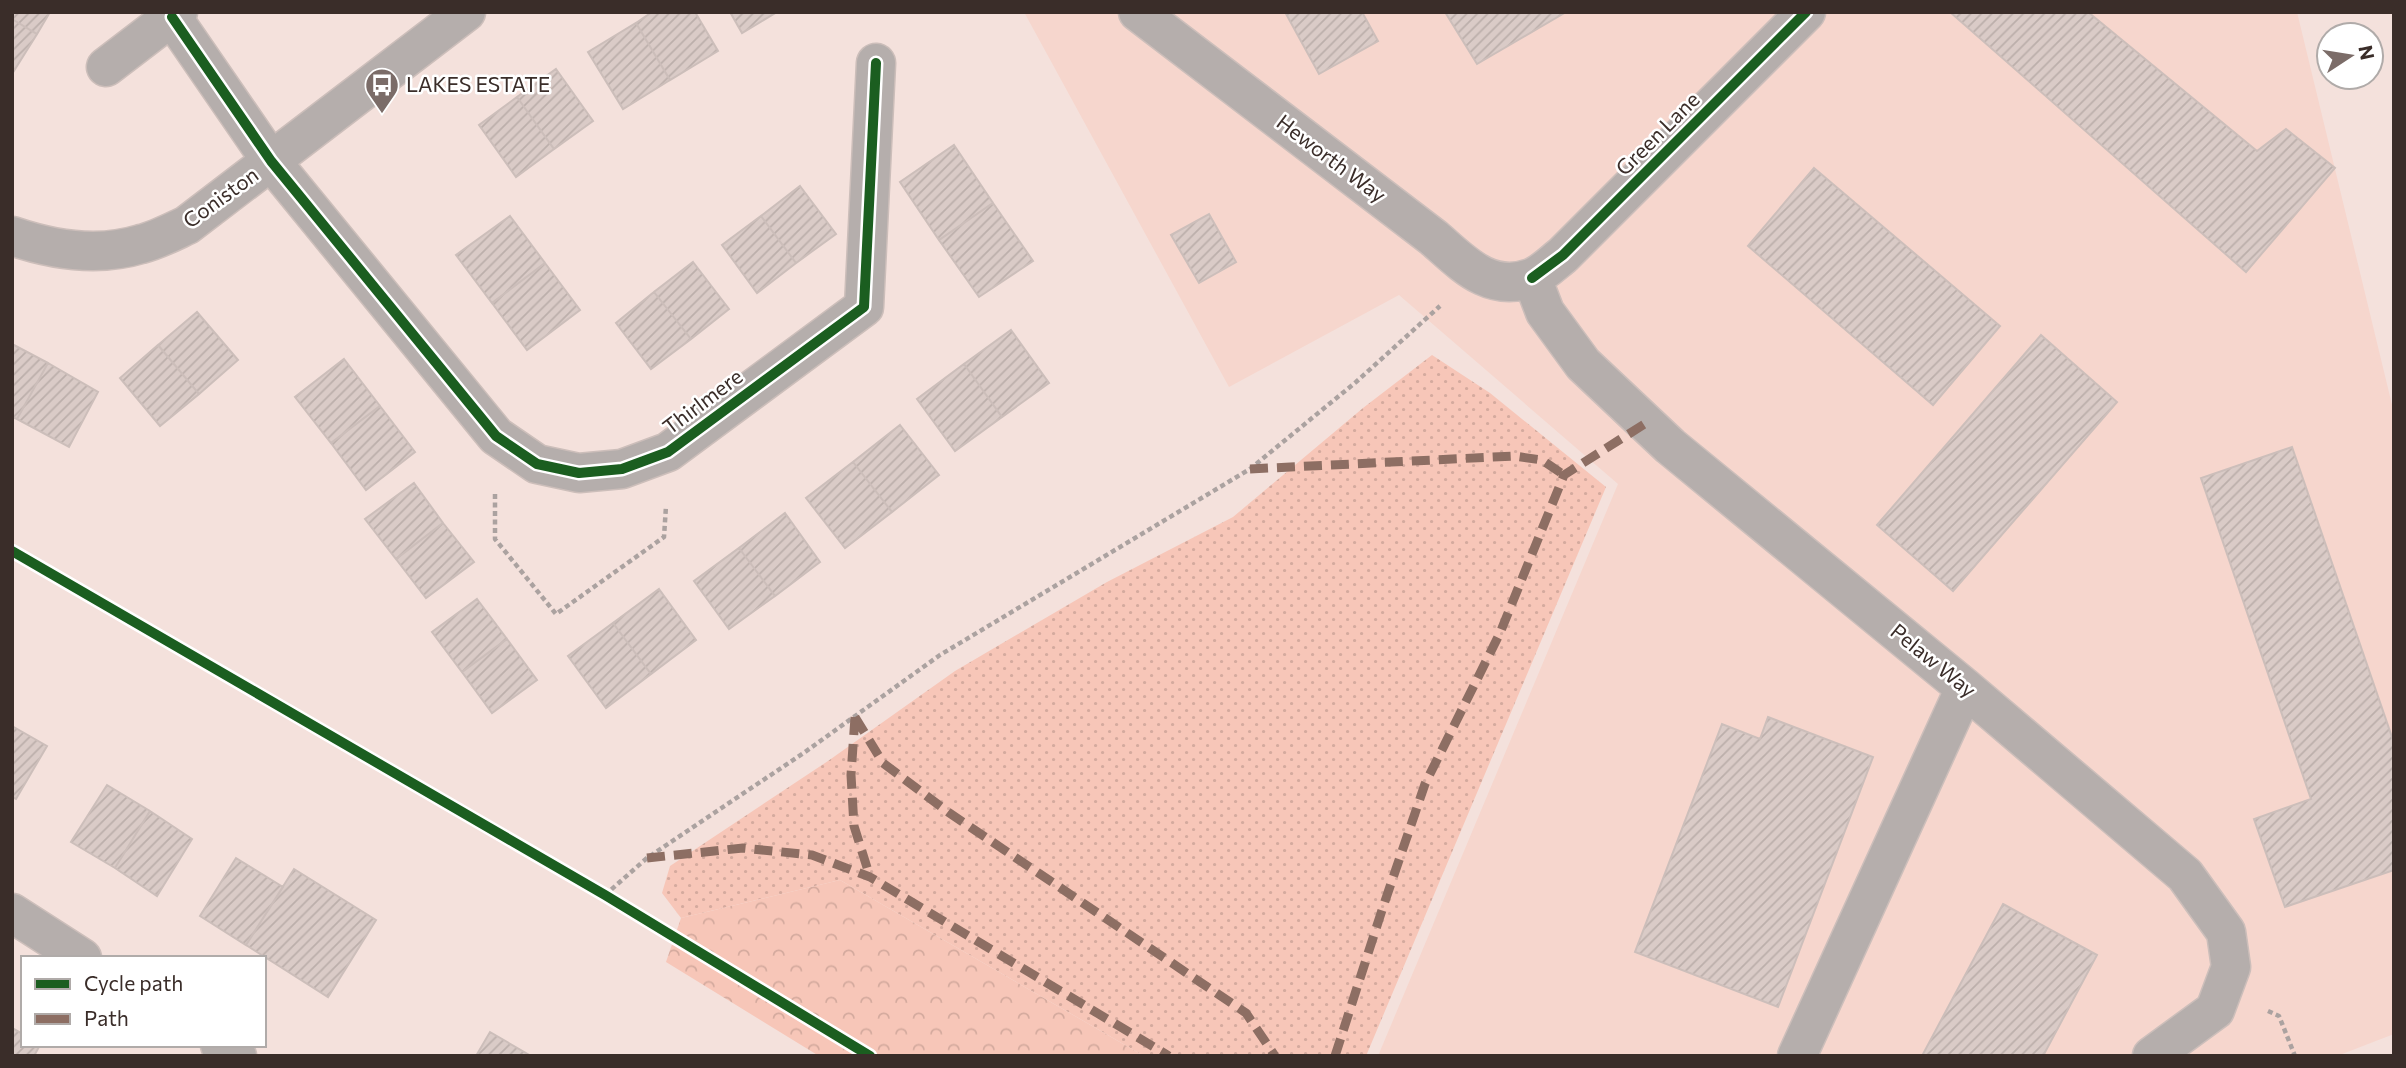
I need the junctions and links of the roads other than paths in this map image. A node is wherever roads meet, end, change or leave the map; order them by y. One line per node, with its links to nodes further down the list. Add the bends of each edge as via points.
1 (466, 12): 7 (street, Coniston)
2 (1138, 12): 9 (street, Heworth Way, via 1476,274 1500,282)
3 (1806, 12): 9 (street, Green Lane, via 1563,255)
4 (175, 15): 6 (street); 7 (street, Thirlmere)
5 (877, 63): 7 (street, Thirlmere, via 864,307 668,453 622,469 579,473 537,464 496,436)
6 (106, 67)
7 (271, 161): 8 (street, Coniston, via 187,225 141,245 85,252 36,245)
8 (12, 236)
9 (1532, 278): 10 (street, Pelaw Way, via 1545,312 1583,364 1670,446)
10 (1965, 688): 13 (street); 14 (street, Pelaw Way, via 2185,875 2226,932 2231,967 2215,1010)
11 (12, 913): 12 (street)
12 (79, 956)
13 (1797, 1056)
14 (2152, 1056)

